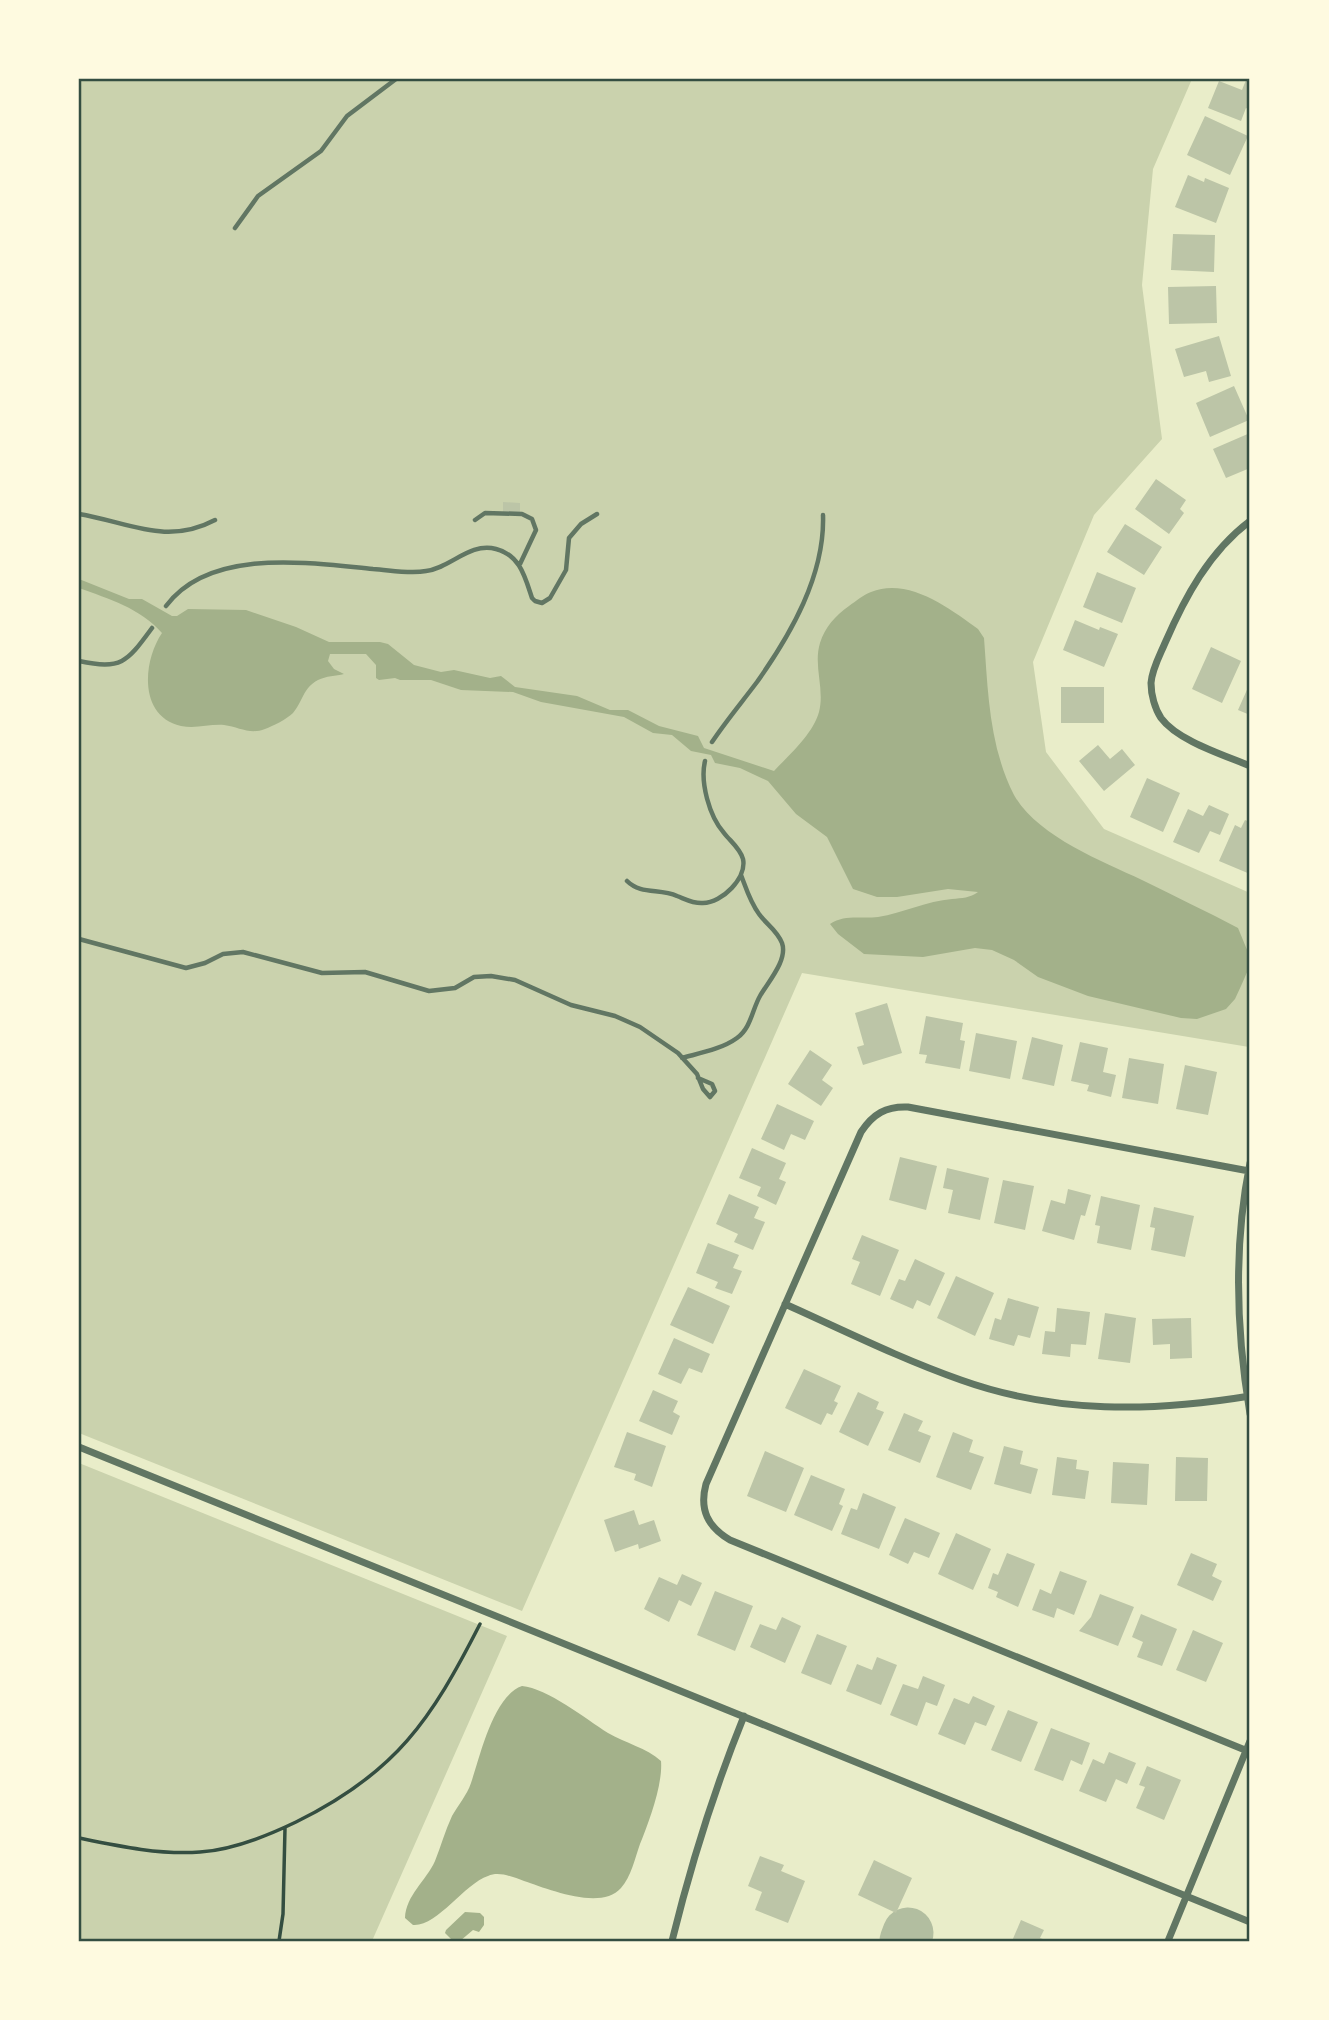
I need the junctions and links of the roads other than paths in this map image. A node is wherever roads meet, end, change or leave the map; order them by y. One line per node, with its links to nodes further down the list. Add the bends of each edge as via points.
1 (396, 79): 2 (lane, via 347,116 321,151 258,196)
2 (235, 228)
3 (79, 514): 6 (lane, via 158,533 192,530)
4 (597, 514): 9 (lane, via 569,538 566,570 546,602 532,598)
5 (823, 516): 13 (lane, via 821,555 796,616 757,681)
6 (215, 520)
7 (475, 520): 9 (lane, via 485,513 522,514 532,519 536,530)
8 (1250, 521): 15 (street, via 1222,547 1188,594 1151,682 1161,718 1175,732)
9 (520, 564): 10 (lane, via 489,548 426,572 264,563 200,578 176,593)
10 (166, 606)
11 (152, 628): 12 (lane, via 123,662)
12 (79, 661)
13 (712, 742)
14 (705, 761): 16 (lane, via 711,810 740,853)
15 (1250, 766)
16 (741, 875): 17 (lane, via 718,899 703,903 663,891 638,890); 19 (lane, via 759,914 784,946 780,962 739,1037)
17 (626, 881)
18 (79, 939): 19 (lane, via 186,968 243,952 322,973 365,972 429,991 455,988 474,978 515,980 571,1005 640,1027)
19 (682, 1058): 20 (lane)
20 (698, 1078)
21 (1249, 1167): 22 (street, via 908,1107 882,1110 861,1132); 23 (street, via 1237,1270)
22 (785, 1304): 23 (street, via 962,1380 1056,1404 1116,1408); 28 (street, via 706,1484 704,1509 717,1532)
23 (1249, 1396): 24 (street)
24 (1250, 1414)
25 (79, 1447): 26 (street)
26 (744, 1716): 29 (street); 31 (street, via 710,1803)
27 (1250, 1741): 28 (street)
28 (1248, 1751): 29 (street)
29 (1188, 1896): 30 (street); 32 (street)
30 (1250, 1922)
31 (671, 1941)
32 (1168, 1941)

